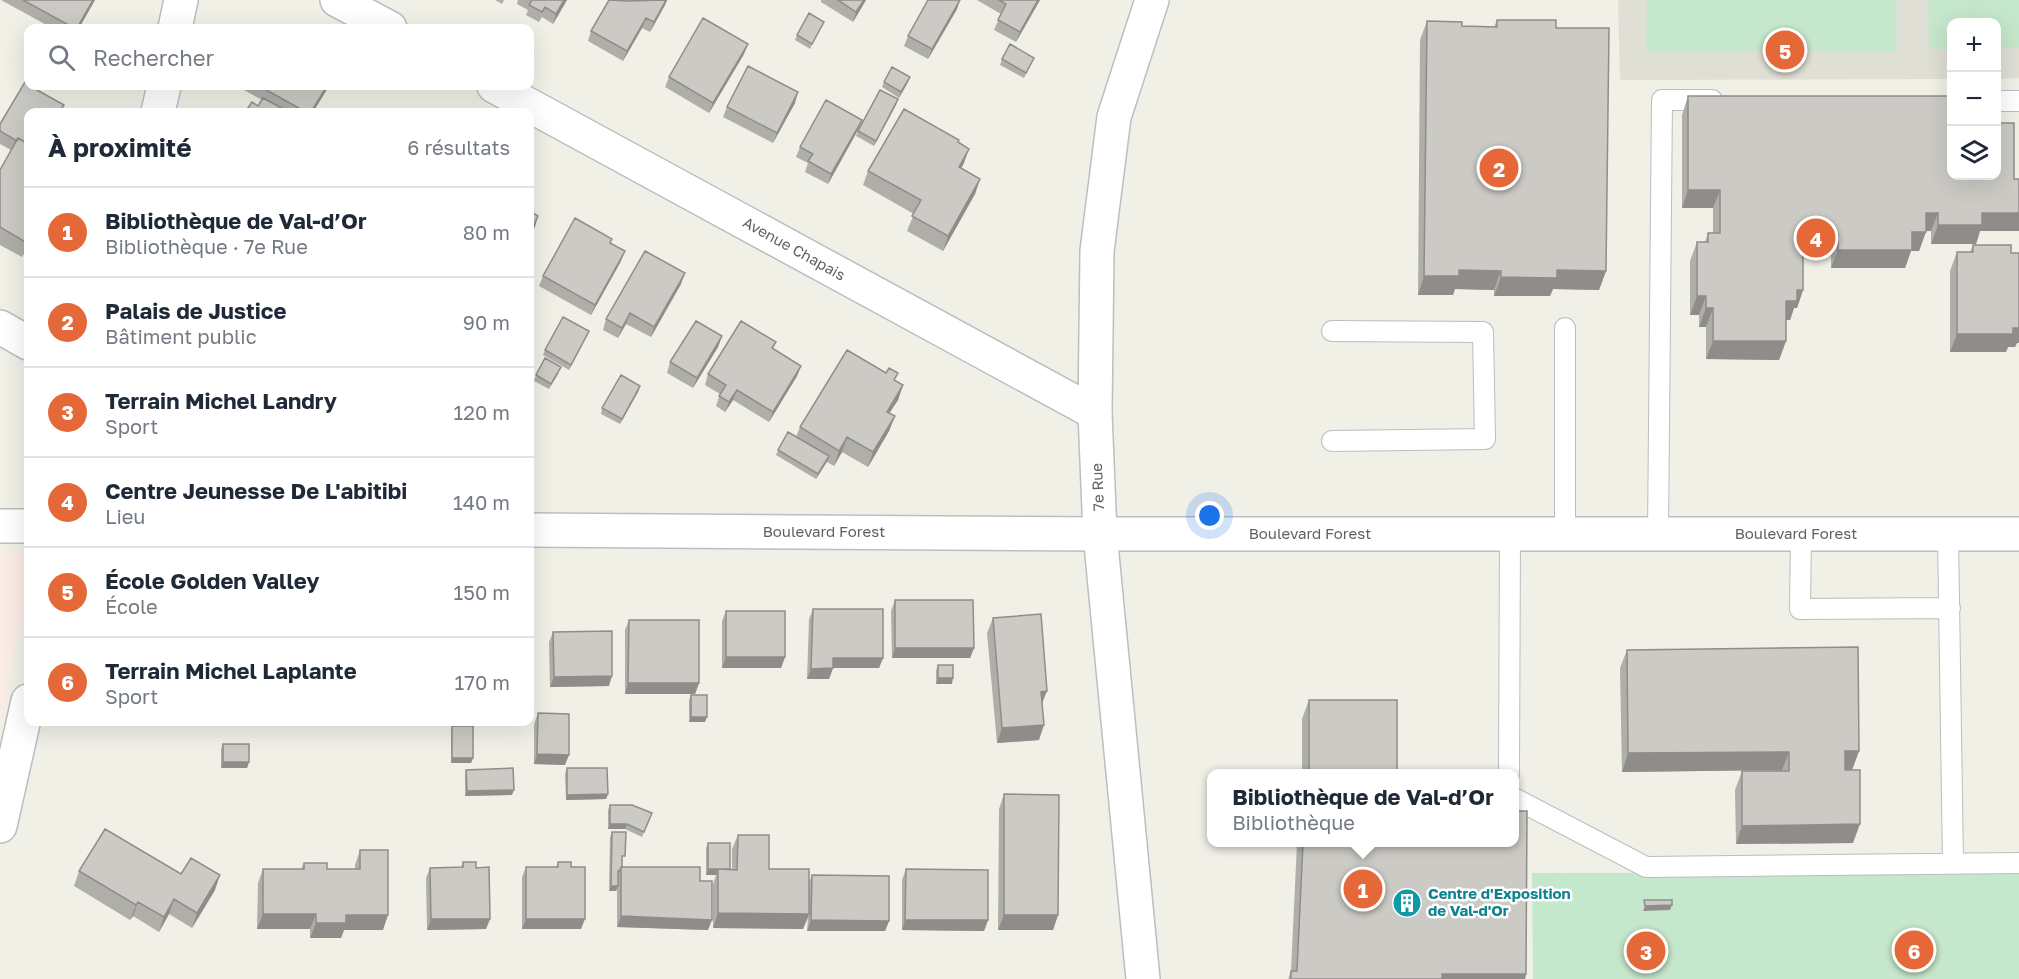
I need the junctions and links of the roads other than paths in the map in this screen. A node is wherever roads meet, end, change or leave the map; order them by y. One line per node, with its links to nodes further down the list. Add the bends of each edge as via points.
1 (181, 0): 4 (street)
2 (337, 0): 5 (street)
3 (1152, 0): 16 (street, 7e Rue, via 1114,117 1098,251)
4 (176, 24)
5 (382, 24)
6 (163, 90): 11 (street)
7 (501, 90): 16 (street, Avenue Chapais)
8 (1732, 100): 24 (lane, via 1662,100)
9 (2001, 101): 10 (lane)
10 (2019, 101)
11 (159, 108)
12 (0, 327): 15 (street)
13 (1565, 327): 23 (lane)
14 (1332, 331): 17 (lane, via 1483,332 1485,440)
15 (24, 341)
16 (1095, 412): 21 (street, 7e Rue)
17 (1332, 441)
18 (0, 526): 19 (street)
19 (24, 526)
20 (534, 530): 21 (street, Boulevard Forest)
21 (1100, 534): 22 (street, Boulevard Forest); 35 (street, 7e Rue)
22 (1510, 534): 23 (street, Boulevard Forest); 30 (lane)
23 (1565, 534): 24 (street, Boulevard Forest)
24 (1658, 534): 25 (street, Boulevard Forest)
25 (1801, 534): 26 (street, Boulevard Forest); 28 (lane, via 1800,609)
26 (1948, 534): 27 (street, Boulevard Forest); 28 (lane)
27 (2019, 534)
28 (1950, 608): 34 (lane)
29 (24, 719): 32 (street)
30 (1509, 769)
31 (1519, 800): 34 (lane, via 1646,867)
32 (0, 826)
33 (2019, 863): 34 (lane)
34 (1953, 864)
35 (1143, 979)

